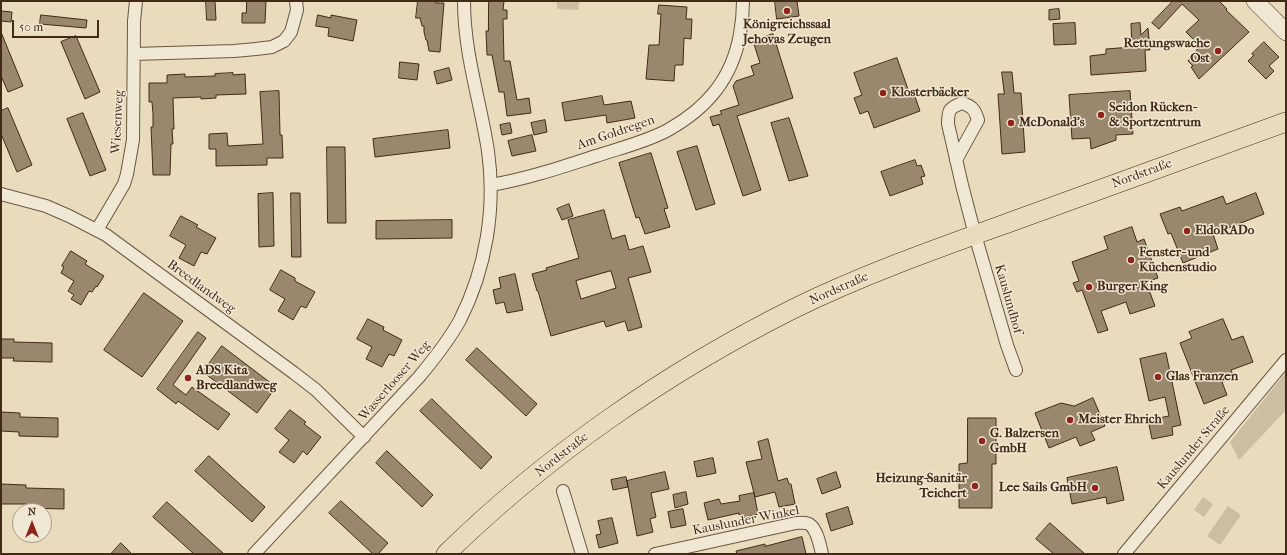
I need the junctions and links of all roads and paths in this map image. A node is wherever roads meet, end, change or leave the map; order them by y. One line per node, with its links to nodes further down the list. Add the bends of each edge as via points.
1 (136, 1): 7 (street, Wiesenweg)
2 (296, 1): 7 (street, via 297,10 291,32 284,41 272,47 234,51)
3 (464, 1): 10 (street, Wasserlooser Weg, via 468,54 488,151)
4 (743, 1): 10 (street, Am Goldregen, via 738,46 731,66 712,96 695,112 667,130 645,140 572,164)
5 (1255, 1): 6 (street)
6 (1286, 32)
7 (134, 54): 12 (street, Wiesenweg, via 133,140 128,174)
8 (1286, 122): 13 (main road, Nordstraße)
9 (956, 160): 13 (street, Kauslundhof)
10 (491, 185): 16 (street, Wasserlooser Weg, via 483,258 472,294 460,320 420,377)
11 (1, 194): 12 (street, Breedlandweg, via 46,206)
12 (98, 230): 16 (street, Breedlandweg, via 316,390)
13 (975, 235): 15 (street, Kauslundhof); 19 (main road, Nordstraße, via 858,280 794,308 690,366 620,411 555,460 497,507)
14 (1286, 360): 23 (street, Kauslunder Straße)
15 (1016, 370)
16 (364, 437): 18 (street, Wasserlooser Weg)
17 (563, 491): 20 (street)
18 (254, 554)
19 (446, 554)
20 (582, 554)
21 (655, 554): 22 (street, Kauslunder Winkel, via 803,522 810,525 815,532)
22 (822, 554)
23 (1124, 554)

